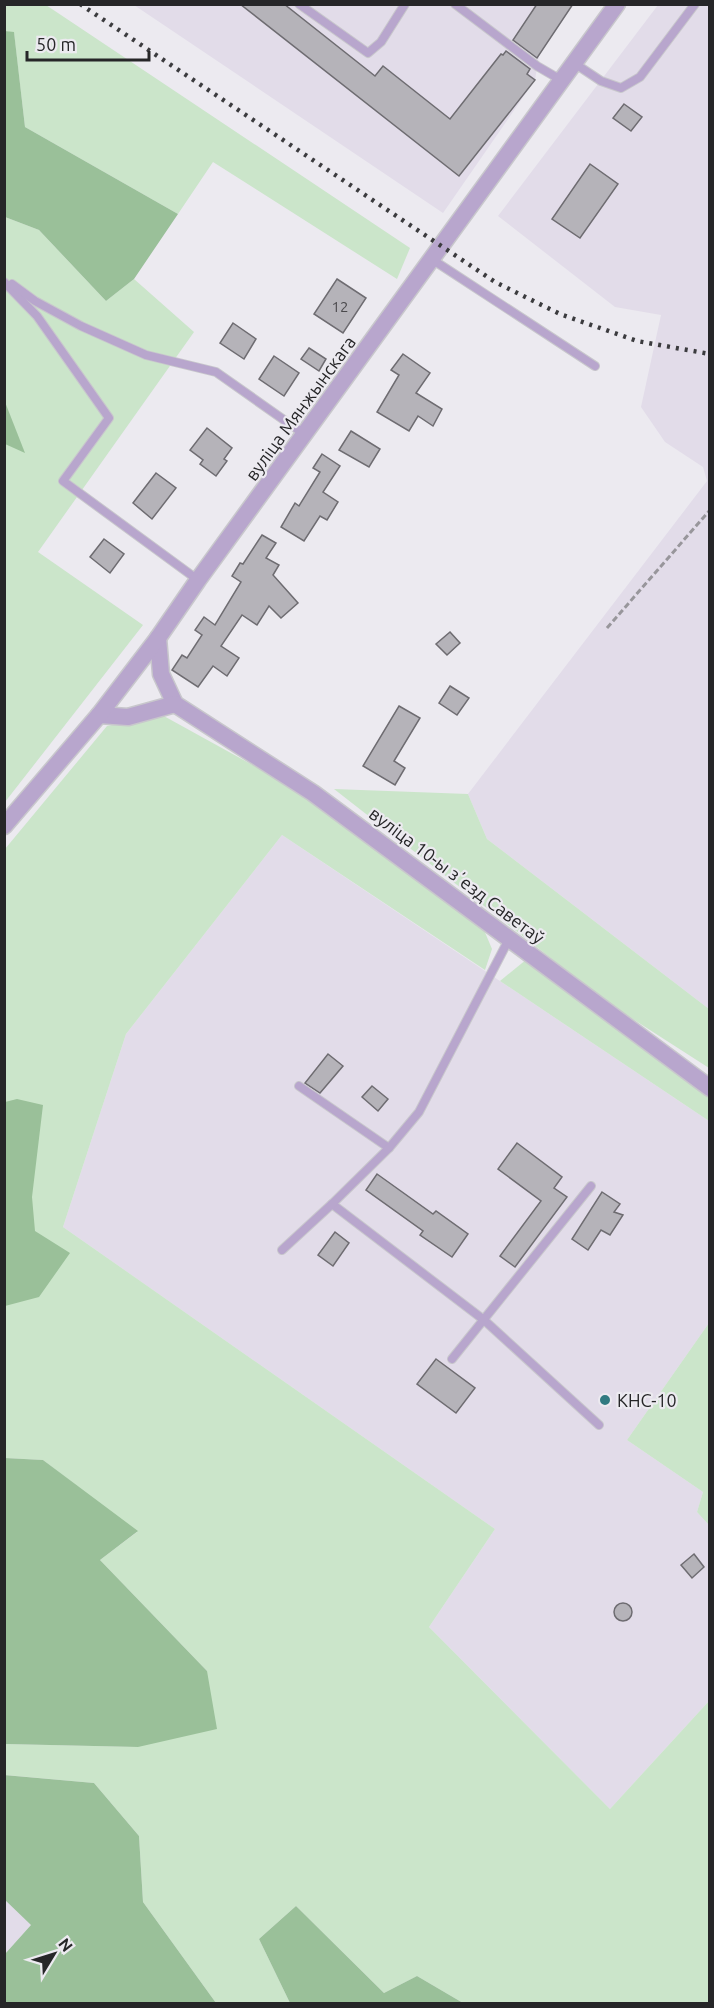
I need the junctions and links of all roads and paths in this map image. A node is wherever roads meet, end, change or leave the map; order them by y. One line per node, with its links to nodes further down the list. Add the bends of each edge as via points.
1 (299, 4): 2 (lane, via 368,53 381,42)
2 (405, 4)
3 (455, 4): 7 (lane)
4 (617, 4): 6 (street, вуліца Мянжынскага)
5 (694, 4): 6 (lane, via 640,77 621,88 601,81)
6 (574, 63): 7 (street, вуліца Мянжынскага)
7 (561, 80): 8 (street, вуліца Мянжынскага)
8 (433, 260): 10 (lane); 11 (street, вуліца Мянжынскага)
9 (4, 280): 11 (lane, via 81,326 124,345 216,372); 13 (lane, via 37,316 109,418 63,481)
10 (595, 366)
11 (304, 434): 13 (street, вуліца Мянжынскага)
12 (710, 510): 14 (path)
13 (198, 580): 15 (street, вуліца Мянжынскага)
14 (607, 628)
15 (158, 638): 16 (street, via 161,674); 17 (street, вуліца Мянжынскага)
16 (175, 704): 17 (street, via 128,717); 19 (street, вуліца 10-ы зʼезд Саветаў, via 313,793)
17 (99, 715): 18 (street, вуліца Мянжынскага)
18 (4, 826)
19 (509, 939): 21 (street, вуліца 10-ы зʼезд Саветаў); 22 (lane, via 419,1112)
20 (299, 1086): 22 (lane)
21 (710, 1088)
22 (389, 1148): 24 (lane)
23 (591, 1186): 26 (lane)
24 (332, 1204): 25 (lane); 26 (lane)
25 (282, 1250)
26 (484, 1320): 27 (lane); 28 (lane)
27 (452, 1359)
28 (599, 1425)

